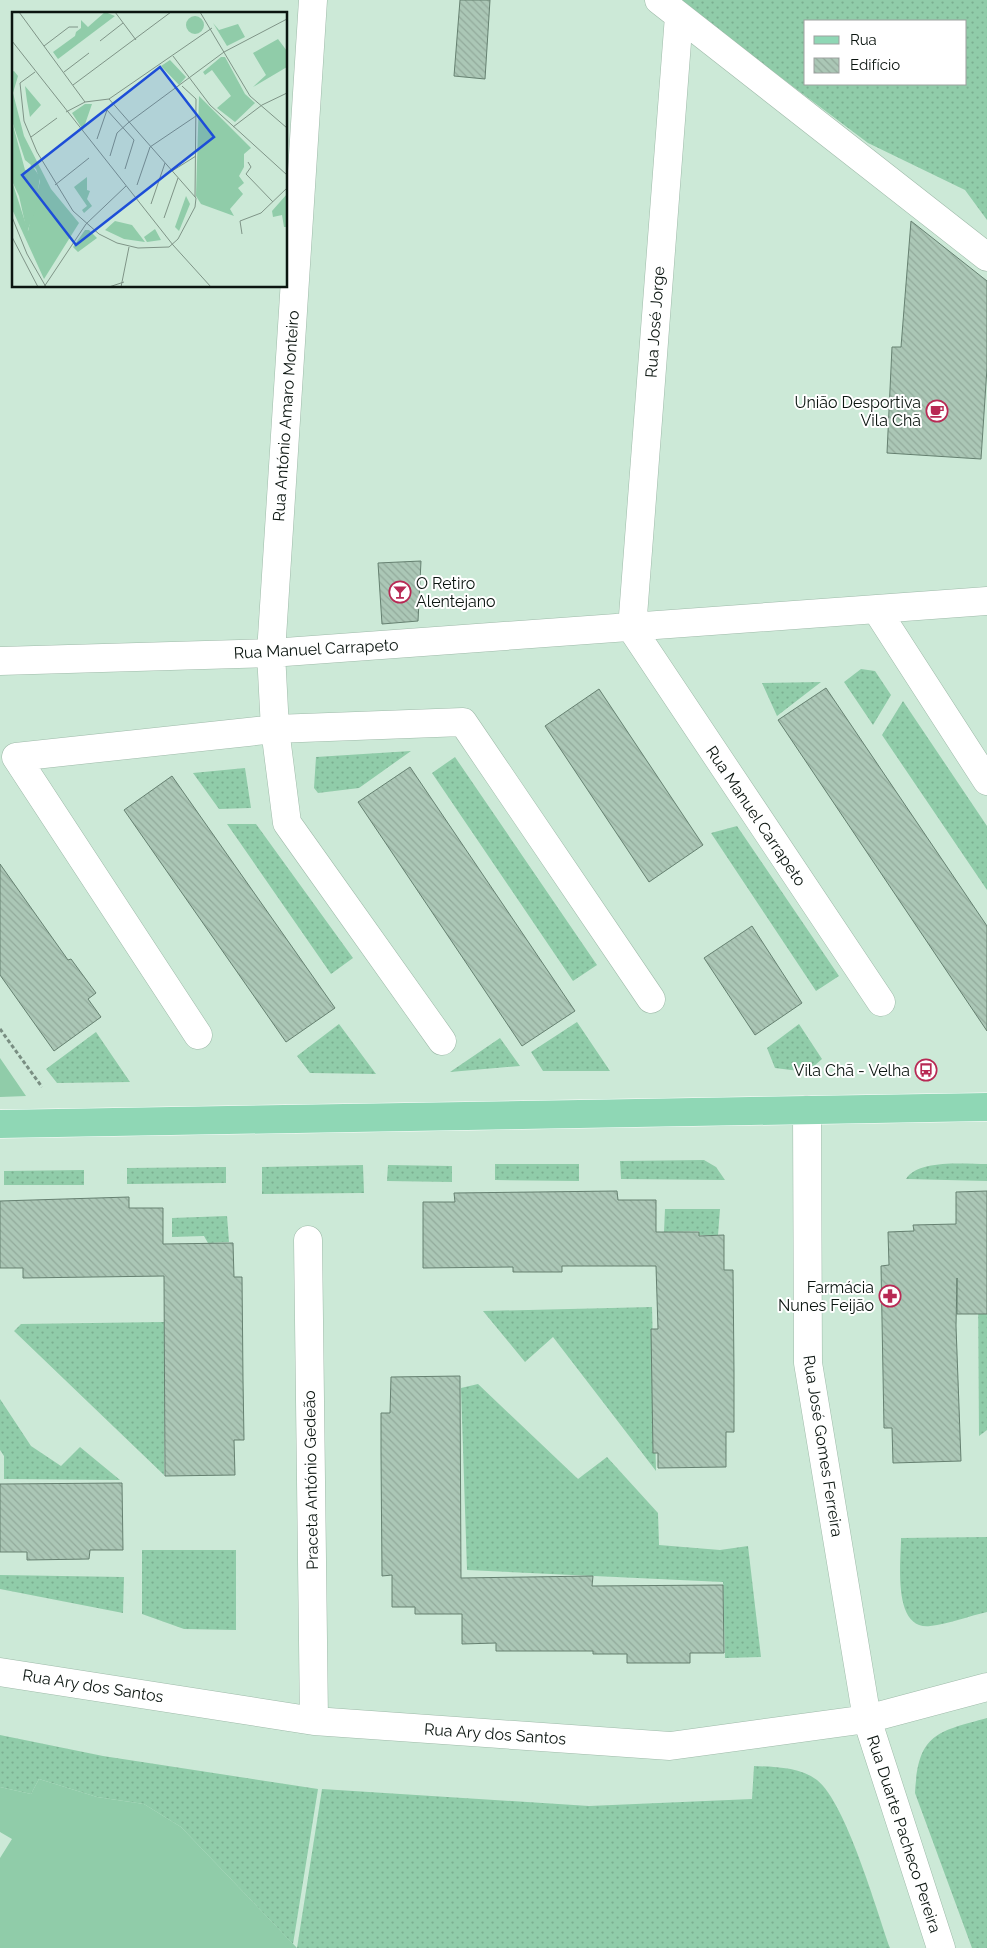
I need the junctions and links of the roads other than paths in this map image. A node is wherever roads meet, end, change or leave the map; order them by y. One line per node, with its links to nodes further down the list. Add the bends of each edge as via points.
1 (313, 0): 7 (street, Rua António Amaro Monteiro)
2 (669, 8): 3 (street); 6 (street, Rua José Jorge)
3 (987, 257)
4 (987, 601): 5 (street, Rua Manuel Carrapeto)
5 (876, 609): 6 (street, Rua Manuel Carrapeto); 10 (street)
6 (632, 629): 7 (street, Rua Manuel Carrapeto); 12 (street, Rua Manuel Carrapeto)
7 (271, 653): 8 (street, Rua Manuel Carrapeto); 9 (street, Rua António Amaro Monteiro)
8 (0, 661)
9 (275, 729): 11 (street, via 463,722); 13 (street, via 16,757); 14 (street, via 287,822)
10 (987, 781)
11 (651, 999)
12 (881, 1002)
13 (198, 1035)
14 (442, 1041)
15 (987, 1107): 16 (main road)
16 (807, 1110): 17 (main road); 21 (street, Rua José Gomes Ferreira, via 808,1363)
17 (0, 1124)
18 (308, 1240): 22 (street, Praceta António Gedeão)
19 (0, 1672): 22 (street, Rua Ary dos Santos)
20 (987, 1687): 21 (street, Rua Ary dos Santos)
21 (867, 1720): 22 (street, Rua Ary dos Santos, via 670,1746); 23 (street, Rua Duarte Pacheco Pereira)
22 (314, 1721)
23 (941, 1948)

